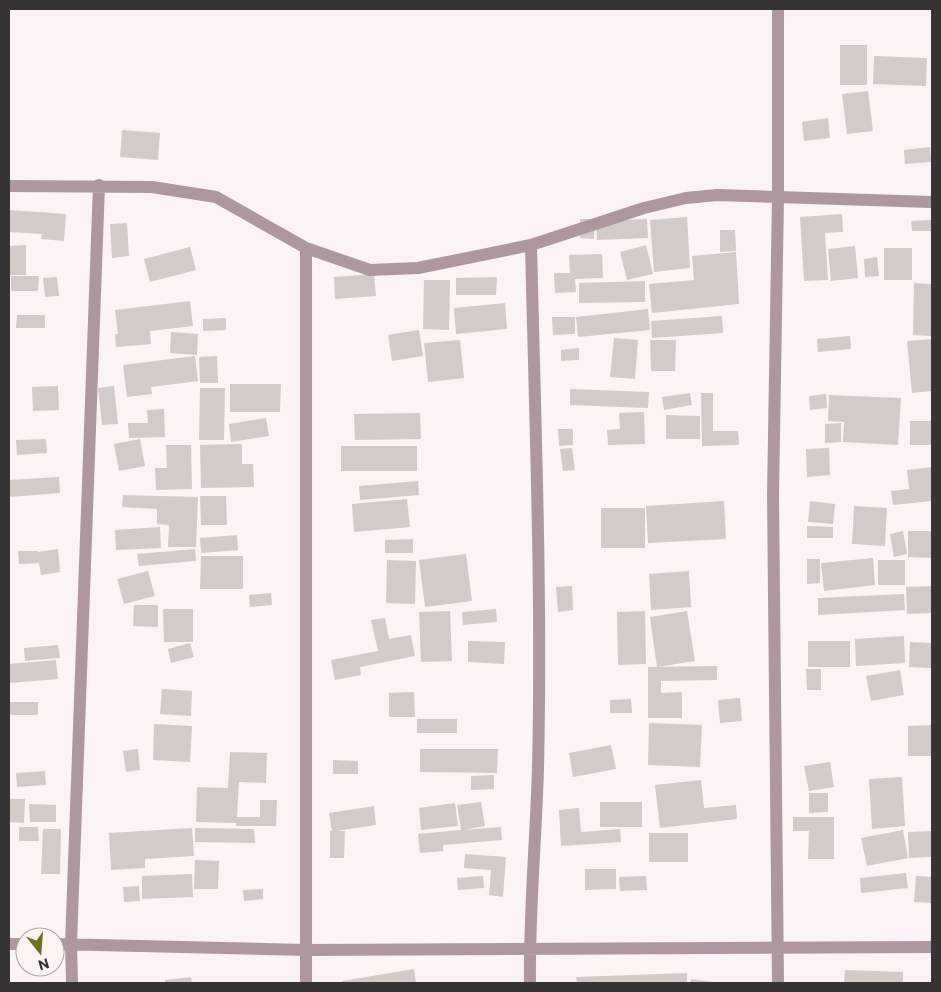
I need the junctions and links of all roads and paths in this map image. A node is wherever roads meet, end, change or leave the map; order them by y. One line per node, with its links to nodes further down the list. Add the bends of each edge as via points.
1 (778, 9): 4 (street)
2 (99, 185): 3 (street); 7 (street, via 152,187 216,197); 9 (street)
3 (9, 186)
4 (778, 197): 5 (street); 6 (street, via 717,195 686,198 644,208); 11 (street, via 773,494)
5 (932, 202)
6 (532, 245): 7 (street, via 418,268 370,270); 13 (street, via 539,590 538,768)
7 (306, 248): 12 (street)
8 (65, 944): 9 (street)
9 (71, 944): 12 (street); 14 (street)
10 (932, 947): 11 (street)
11 (779, 948): 13 (street); 17 (street)
12 (306, 950): 13 (street); 15 (street)
13 (530, 950): 16 (street)
14 (72, 983)
15 (306, 983)
16 (530, 983)
17 (778, 983)

